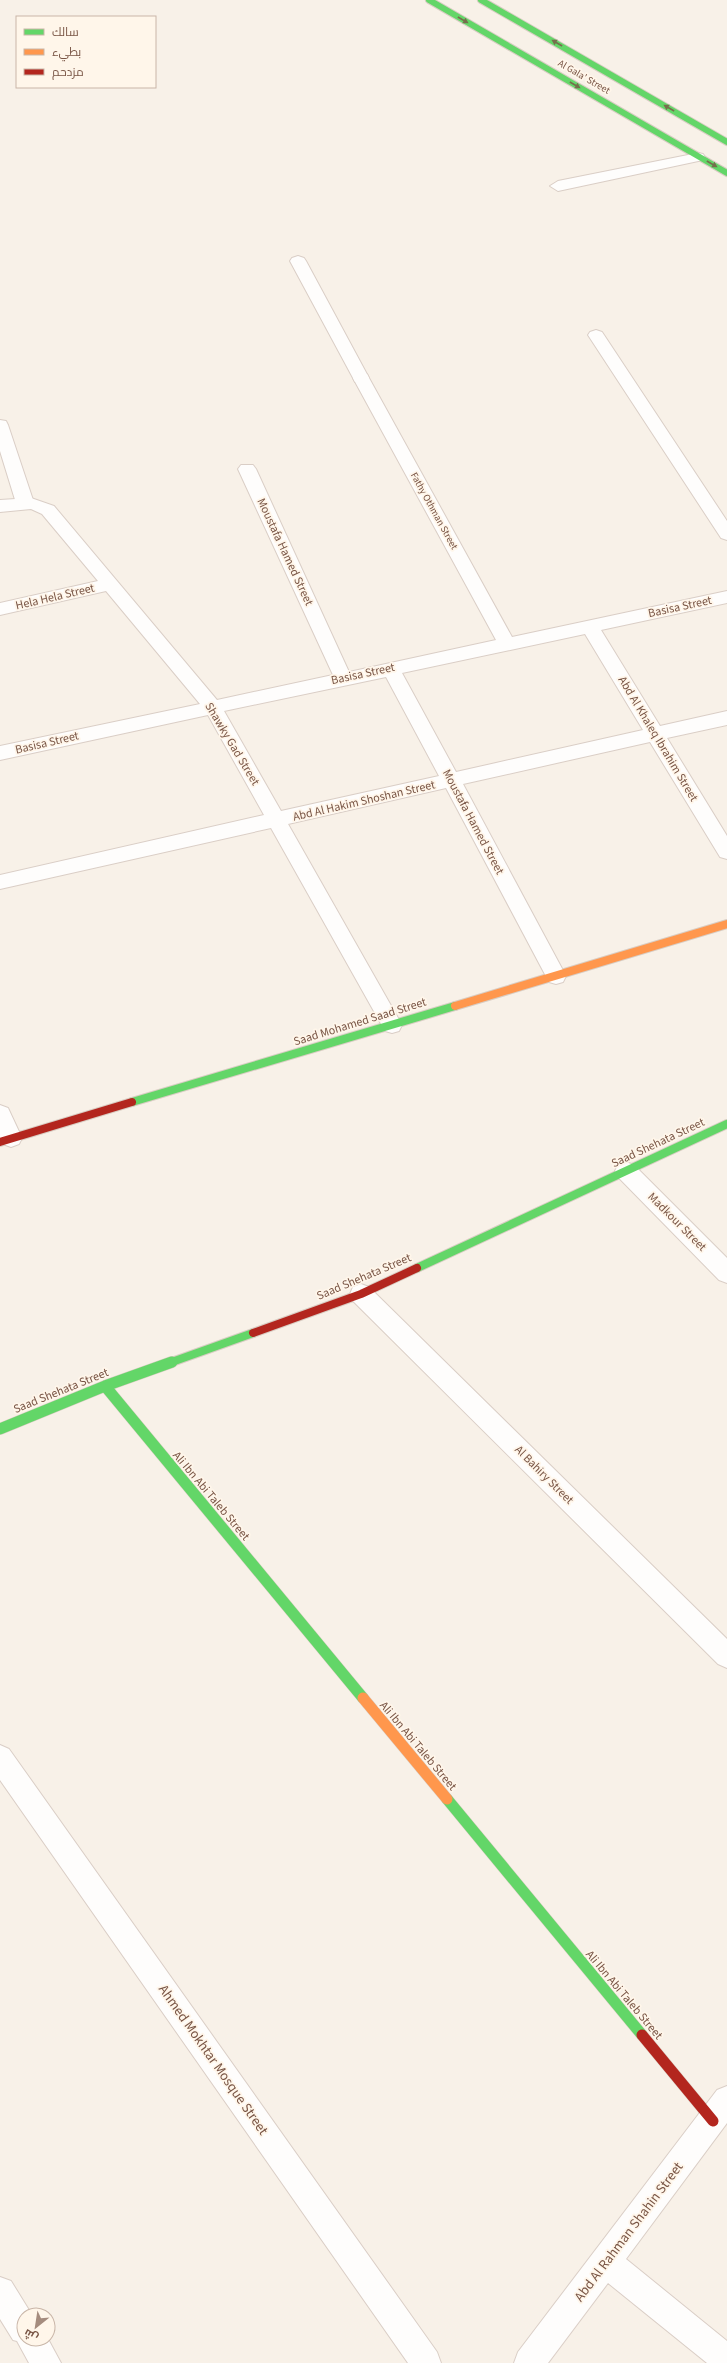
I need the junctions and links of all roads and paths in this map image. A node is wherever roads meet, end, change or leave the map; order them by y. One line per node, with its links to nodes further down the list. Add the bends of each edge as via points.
1 (429, 0): 4 (street, Al Gala' Street, one-way to 4)
2 (482, 0): 3 (street, Al Gala' Street, one-way to 2)
3 (686, 118): 4 (street); 5 (street, Al Gala' Street)
4 (657, 132): 6 (street, Al Gala' Street)
5 (727, 142)
6 (698, 157): 7 (street, Al Gala' Street, one-way to 7); 8 (street)
7 (727, 173)
8 (558, 186)
9 (298, 261): 20 (street, Fathy Othman Street)
10 (596, 335): 15 (street)
11 (0, 425): 13 (street)
12 (247, 469): 22 (street, Moustafa Hamed Street)
13 (25, 503): 14 (street); 16 (street, Shawky Gad Street, via 38,504 48,510)
14 (0, 506)
15 (727, 534)
16 (111, 584): 18 (street, Hela Hela Street); 23 (street, Shawky Gad Street)
17 (727, 597): 19 (street, Basisa Street)
18 (0, 609)
19 (590, 627): 20 (street, Basisa Street); 25 (street, Abd Al Khaleq Ibrahim Street)
20 (507, 644): 21 (street, Basisa Street)
21 (391, 668): 22 (street, Basisa Street); 27 (street, Moustafa Hamed Street)
22 (343, 678): 23 (street, Basisa Street)
23 (212, 706): 26 (street, Basisa Street); 28 (street, Shawky Gad Street)
24 (727, 718): 25 (street, Abd Al Hakim Shoshan Street)
25 (656, 735): 27 (street, Abd Al Hakim Shoshan Street); 29 (street, Abd Al Khaleq Ibrahim Street)
26 (0, 753)
27 (451, 781): 28 (street, Abd Al Hakim Shoshan Street); 32 (street, Moustafa Hamed Street)
28 (277, 820): 30 (street, Abd Al Hakim Shoshan Street); 33 (street, Shawky Gad Street)
29 (727, 852)
30 (0, 882)
31 (727, 924): 32 (street, Saad Mohamed Saad Street)
32 (556, 976): 33 (street, Saad Mohamed Saad Street)
33 (392, 1025): 36 (street, Saad Mohamed Saad Street)
34 (0, 1114): 36 (street)
35 (727, 1124): 37 (street, Saad Shehata Street)
36 (6, 1140)
37 (626, 1171): 38 (street, Madkour Street); 39 (street, Saad Shehata Street)
38 (727, 1273)
39 (361, 1294): 40 (street, Saad Shehata Street); 42 (street, Al Bahiry Street)
40 (105, 1386): 41 (street, Saad Shehata Street); 44 (street, Ali Ibn Abi Taleb Street)
41 (0, 1429)
42 (727, 1656)
43 (0, 1758): 51 (street, Ahmed Mokhtar Mosque Street)
44 (720, 2110): 45 (street, Abd Al Rahman Shahin Street)
45 (606, 2262): 49 (street); 52 (street, Abd Al Rahman Shahin Street)
46 (0, 2292): 47 (street)
47 (16, 2317)
48 (35, 2347): 50 (street)
49 (727, 2360)
50 (46, 2363)
51 (426, 2363)
52 (529, 2363)

